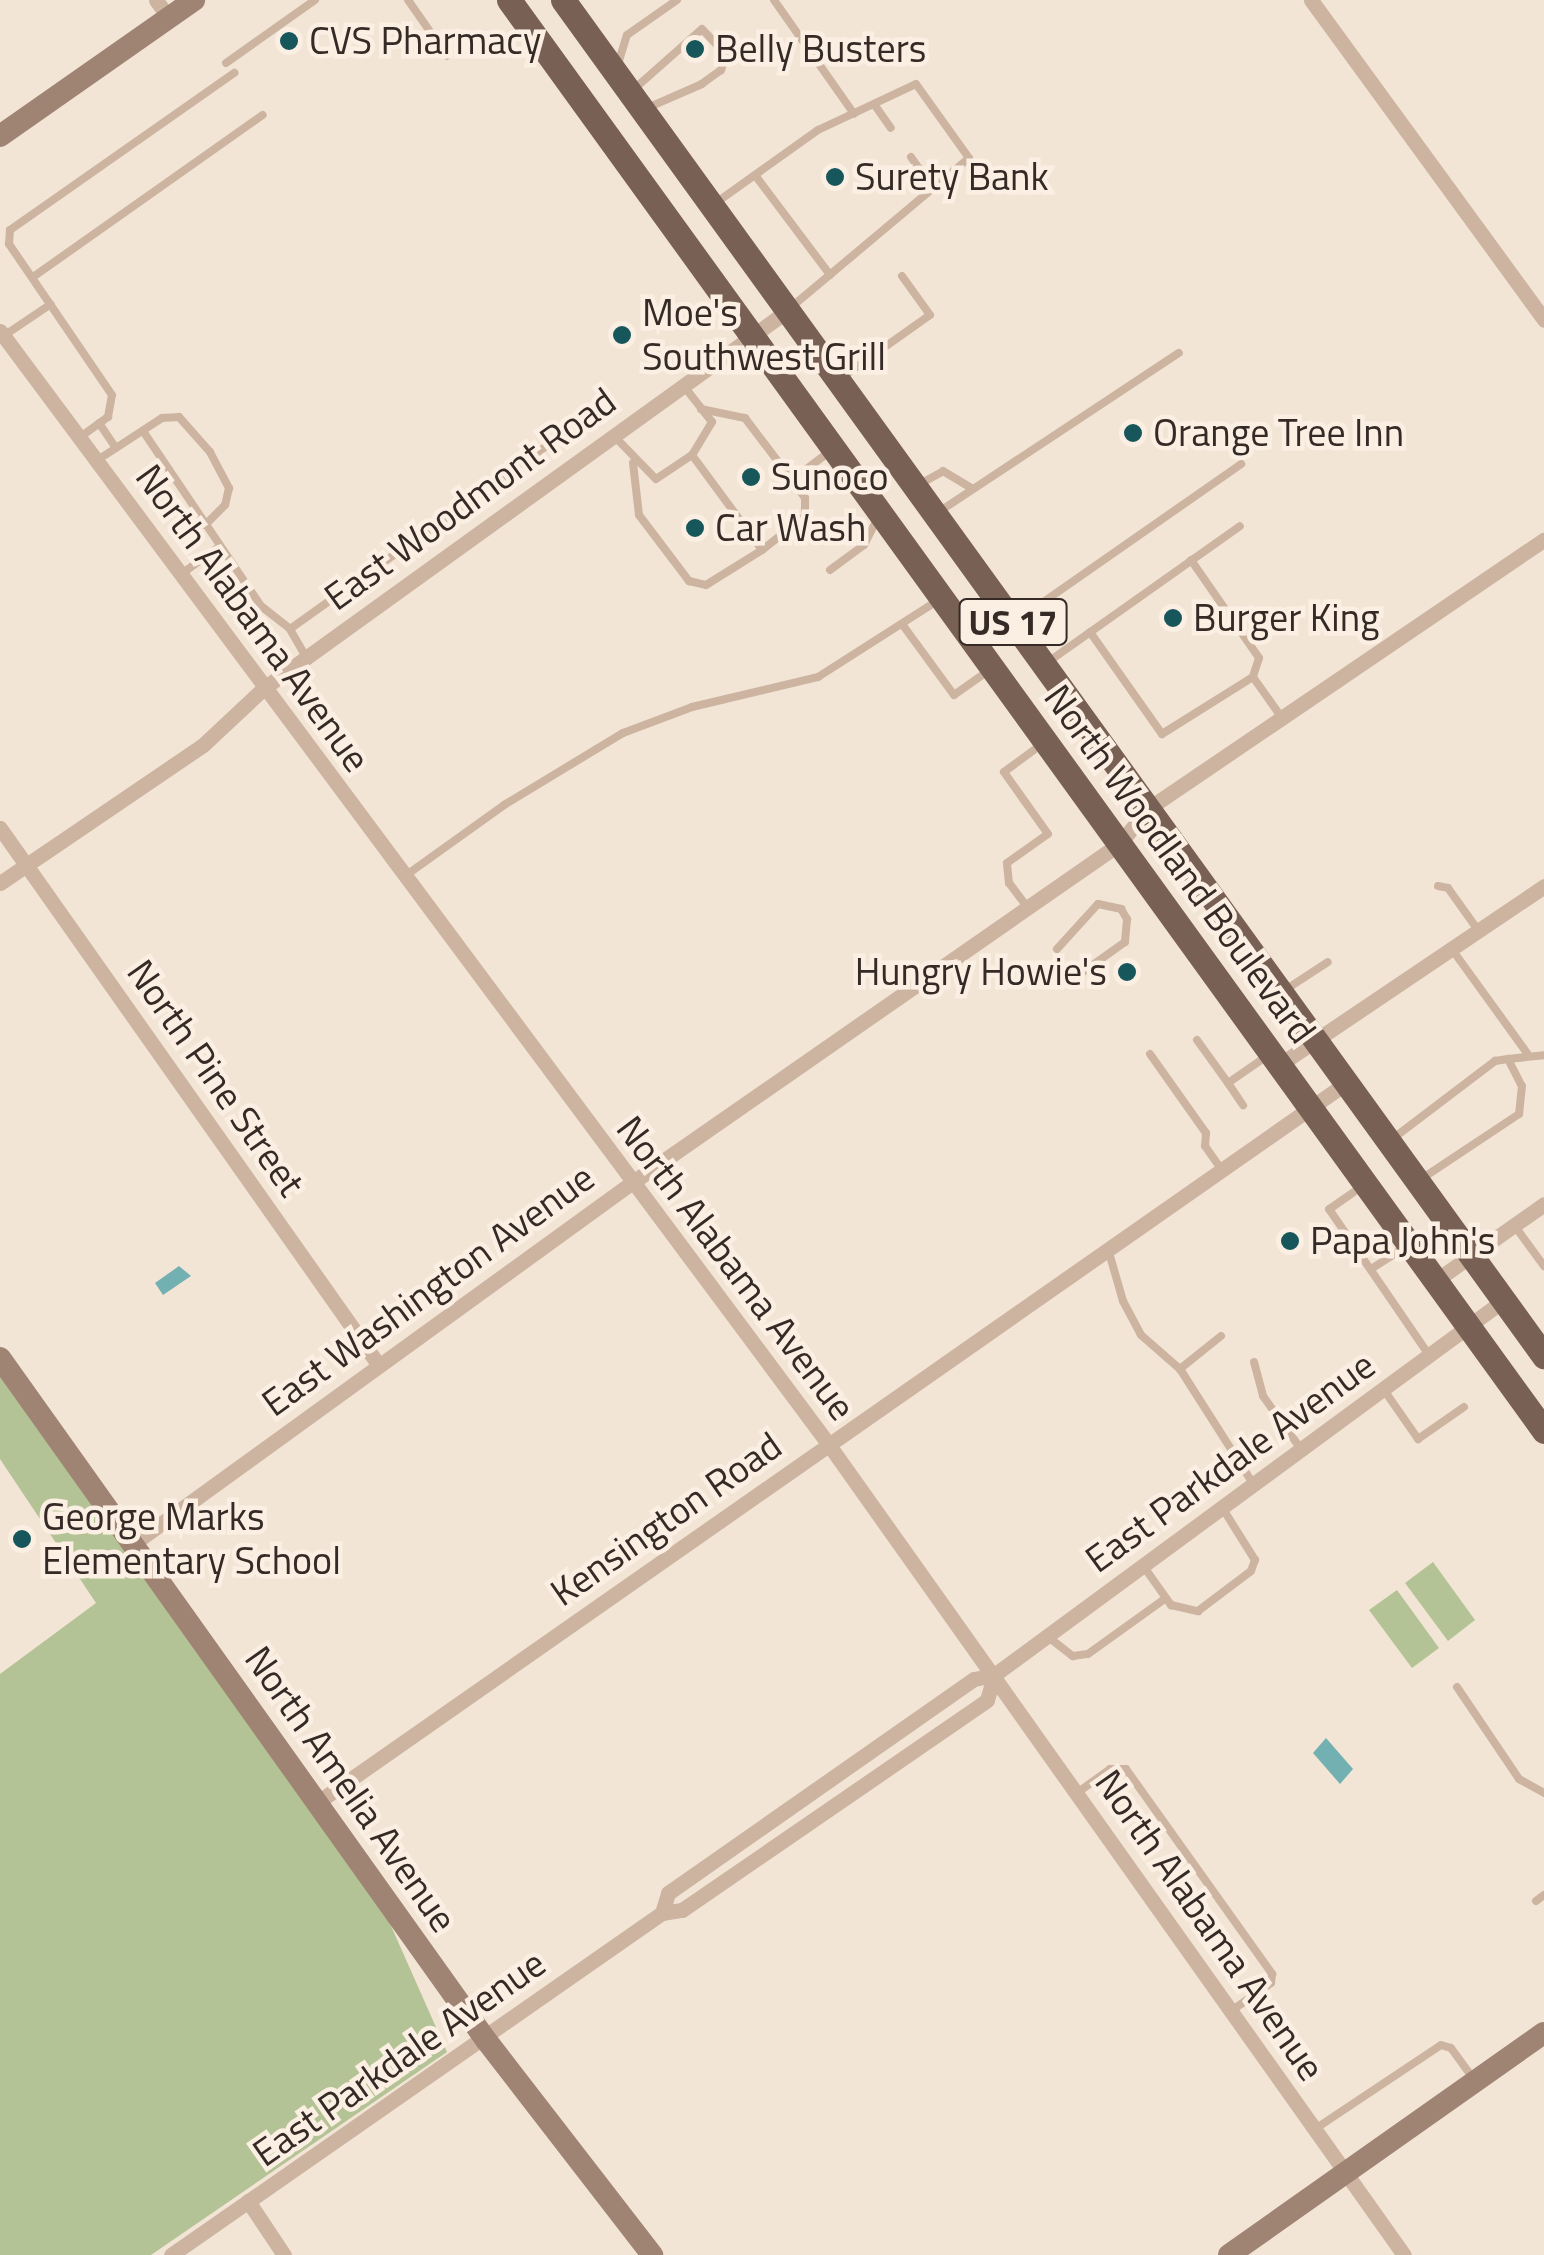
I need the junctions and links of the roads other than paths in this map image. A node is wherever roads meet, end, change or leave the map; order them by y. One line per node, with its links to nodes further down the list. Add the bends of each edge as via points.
1 (194, 0): 9 (main road)
2 (315, 0): 11 (lane)
3 (408, 0): 10 (lane)
4 (509, 0): 30 (main road, North Woodland Boulevard / US 17)
5 (563, 0): 13 (main road, North Woodland Boulevard / US 17)
6 (678, 0): 13 (lane, via 627,35)
7 (774, 0): 15 (lane)
8 (1311, 0): 28 (street)
9 (162, 9): 18 (main road)
10 (447, 56)
11 (226, 63)
12 (234, 73): 25 (lane, via 10,230 9,244)
13 (629, 92): 13 (lane, via 702,29 726,56 721,70 702,84); 22 (main road, North Woodland Boulevard / US 17)
14 (874, 104): 15 (lane); 17 (lane); 21 (lane, via 916,84 969,158)
15 (854, 114): 20 (lane)
16 (263, 115): 25 (lane)
17 (891, 128)
18 (0, 136)
19 (912, 158): 21 (lane)
20 (755, 175): 22 (lane); 23 (lane)
21 (933, 188): 23 (lane)
22 (711, 206): 27 (main road, North Woodland Boulevard / US 17)
23 (830, 275): 27 (lane)
24 (902, 276): 32 (lane, via 930,315)
25 (32, 277): 26 (lane)
26 (51, 304): 29 (lane); 35 (lane, via 112,394 108,417)
27 (787, 311): 30 (street, East Woodmont Road); 32 (main road, North Woodland Boulevard / US 17)
28 (1544, 320)
29 (2, 334): 38 (street, North Alabama Avenue)
30 (751, 336): 33 (street, East Woodmont Road); 41 (main road, North Woodland Boulevard / US 17)
31 (1179, 353): 48 (lane)
32 (838, 380): 47 (main road, North Woodland Boulevard / US 17)
33 (683, 385): 34 (lane); 37 (street, East Woodmont Road)
34 (701, 409): 42 (lane, via 712,422); 46 (lane, via 744,418)
35 (99, 424): 38 (lane); 40 (lane)
36 (143, 431): 40 (lane); 51 (lane); 51 (lane, via 178,417 210,452 229,488 225,505)
37 (614, 436): 44 (lane); 64 (street, East Woodmont Road)
38 (79, 438): 43 (street, North Alabama Avenue)
39 (555, 440): 62 (lane)
40 (116, 448): 43 (lane)
41 (832, 449): 46 (lane); 49 (main road, North Woodland Boulevard / US 17)
42 (692, 455): 44 (lane, via 656,479); 55 (lane)
43 (96, 461): 58 (street, North Alabama Avenue)
44 (633, 462): 55 (lane, via 639,516 689,581 706,585)
45 (1241, 464): 60 (lane)
46 (792, 480): 55 (lane, via 805,498 805,516)
47 (915, 487): 48 (lane, via 943,471); 50 (main road, North Woodland Boulevard / US 17)
48 (971, 488): 50 (lane)
49 (880, 514): 57 (lane, via 864,545); 59 (main road, North Woodland Boulevard / US 17)
50 (935, 515): 60 (main road, North Woodland Boulevard / US 17)
51 (206, 525): 54 (lane)
52 (1240, 526): 56 (lane)
53 (1544, 540): 69 (street, East Washington Avenue)
54 (220, 546): 58 (lane); 62 (lane, via 261,606)
55 (762, 550)
56 (1191, 560): 63 (lane); 67 (lane, via 1259,662)
57 (830, 570)
58 (180, 575): 68 (street, North Alabama Avenue)
59 (941, 598): 61 (lane); 66 (main road, North Woodland Boulevard / US 17)
60 (1014, 623): 65 (main road, North Woodland Boulevard / US 17)
61 (902, 624): 66 (lane, via 954,695); 75 (lane, via 794,686 692,707 623,733 504,804)
62 (290, 629): 64 (lane)
63 (1090, 632): 65 (lane); 67 (lane, via 1162,734)
64 (306, 657): 68 (street, East Woodmont Road)
65 (1044, 665): 71 (main road, North Woodland Boulevard / US 17)
66 (992, 668): 70 (main road, North Woodland Boulevard / US 17)
67 (1254, 676): 69 (lane)
68 (264, 688): 74 (street, East Woodmont Road, via 203,746); 75 (street, North Alabama Avenue)
69 (1282, 718): 71 (street, East Washington Avenue)
70 (1045, 742): 73 (main road, North Woodland Boulevard / US 17); 79 (lane, via 1004,772 1048,834 1007,863 1009,882)
71 (1149, 808): 73 (street, East Washington Avenue); 85 (main road, North Woodland Boulevard / US 17)
72 (0, 828): 74 (street, North Pine Street)
73 (1119, 844): 79 (street, East Washington Avenue); 91 (main road, North Woodland Boulevard / US 17)
74 (26, 866): 76 (street, East Woodmont Road); 117 (street, North Pine Street)
75 (403, 877): 100 (street, North Alabama Avenue)
76 (0, 882)
77 (1438, 886): 80 (lane, via 1448,888)
78 (1544, 886): 80 (street)
79 (1028, 908): 100 (street, East Washington Avenue)
80 (1478, 930): 81 (street)
81 (1452, 948): 87 (street); 88 (lane)
82 (1057, 949): 84 (lane, via 1098,904 1120,909 1127,920 1125,942)
83 (1328, 962): 85 (lane)
84 (1076, 976)
85 (1281, 992): 87 (main road, North Woodland Boulevard / US 17)
86 (1198, 1040): 94 (lane)
87 (1315, 1040): 91 (street); 93 (main road, North Woodland Boulevard / US 17)
88 (1527, 1053): 90 (lane); 92 (lane)
89 (1150, 1054): 98 (lane, via 1206,1133 1205,1146)
90 (1544, 1055)
91 (1275, 1059): 94 (lane); 96 (main road, North Woodland Boulevard / US 17)
92 (1508, 1060): 97 (lane, via 1495,1061); 99 (lane, via 1522,1086 1519,1114)
93 (1346, 1083): 96 (street, Kensington Road); 97 (main road, North Woodland Boulevard / US 17)
94 (1228, 1084): 95 (lane)
95 (1243, 1105)
96 (1310, 1108): 98 (street, Kensington Road); 101 (main road, North Woodland Boulevard / US 17)
97 (1389, 1142): 99 (main road, North Woodland Boulevard / US 17)
98 (1222, 1170): 105 (street, Kensington Road)
99 (1418, 1182): 106 (main road, North Woodland Boulevard / US 17)
100 (630, 1184): 117 (street, East Washington Avenue); 122 (street, North Alabama Avenue)
101 (1365, 1184): 104 (main road, North Woodland Boulevard / US 17); 108 (lane, via 1329,1209)
102 (1544, 1204): 103 (street)
103 (1514, 1225): 106 (street); 107 (lane)
104 (1408, 1244): 108 (lane); 109 (main road, North Woodland Boulevard / US 17)
105 (1108, 1250): 118 (lane, via 1122,1302 1141,1335); 122 (street, Kensington Road)
106 (1471, 1256): 109 (street); 110 (main road, North Woodland Boulevard / US 17)
107 (1544, 1266)
108 (1371, 1269): 113 (lane)
109 (1435, 1281): 111 (main road, North Woodland Boulevard / US 17)
110 (1504, 1300): 111 (street, East Parkdale Avenue); 114 (main road, North Woodland Boulevard / US 17)
111 (1468, 1327): 113 (street, East Parkdale Avenue); 121 (main road, North Woodland Boulevard / US 17)
112 (1221, 1336): 118 (lane)
113 (1430, 1356): 119 (street, East Parkdale Avenue)
114 (1544, 1356)
115 (0, 1358): 126 (main road, North Amelia Avenue)
116 (1254, 1362): 123 (lane, via 1263,1396)
117 (378, 1364): 126 (street, East Washington Avenue)
118 (1180, 1370): 124 (lane)
119 (1384, 1390): 120 (lane, via 1418,1439); 123 (street, East Parkdale Avenue)
120 (1464, 1408)
121 (1544, 1431)
122 (829, 1445): 130 (street, North Alabama Avenue); 134 (street, Kensington Road)
123 (1303, 1452): 124 (street, East Parkdale Avenue)
124 (1255, 1486): 125 (street, East Parkdale Avenue)
125 (1223, 1509): 127 (street, East Parkdale Avenue); 128 (lane, via 1251,1548 1251,1571 1198,1611 1184,1611)
126 (133, 1544): 134 (main road, North Amelia Avenue)
127 (1144, 1566): 128 (lane); 129 (street, East Parkdale Avenue)
128 (1166, 1598): 129 (lane, via 1088,1654 1073,1656)
129 (1047, 1636): 130 (street, East Parkdale Avenue)
130 (994, 1674): 132 (street, North Alabama Avenue); 135 (street, East Parkdale Avenue, via 974,1679 668,1893); 135 (street, East Parkdale Avenue, via 986,1700 682,1910)
131 (1457, 1687): 133 (lane, via 1519,1780)
132 (1077, 1792): 136 (street, North Alabama Avenue); 136 (lane, via 1110,1769 1126,1769 1272,1974 1271,1983)
133 (1544, 1793)
134 (318, 1802): 138 (main road, North Amelia Avenue)
135 (662, 1913): 138 (street, East Parkdale Avenue)
136 (1231, 2011): 140 (street, North Alabama Avenue)
137 (1544, 2033): 139 (main road)
138 (486, 2040): 142 (street, East Parkdale Avenue); 145 (main road, North Amelia Avenue)
139 (1475, 2081): 140 (lane, via 1452,2048 1441,2044); 141 (main road)
140 (1314, 2129): 141 (street, North Alabama Avenue)
141 (1346, 2173): 146 (main road); 147 (street, North Alabama Avenue)
142 (248, 2201): 143 (street, East Parkdale Avenue); 144 (street)
143 (171, 2255)
144 (284, 2255)
145 (652, 2255)
146 (1229, 2255)
147 (1404, 2255)

